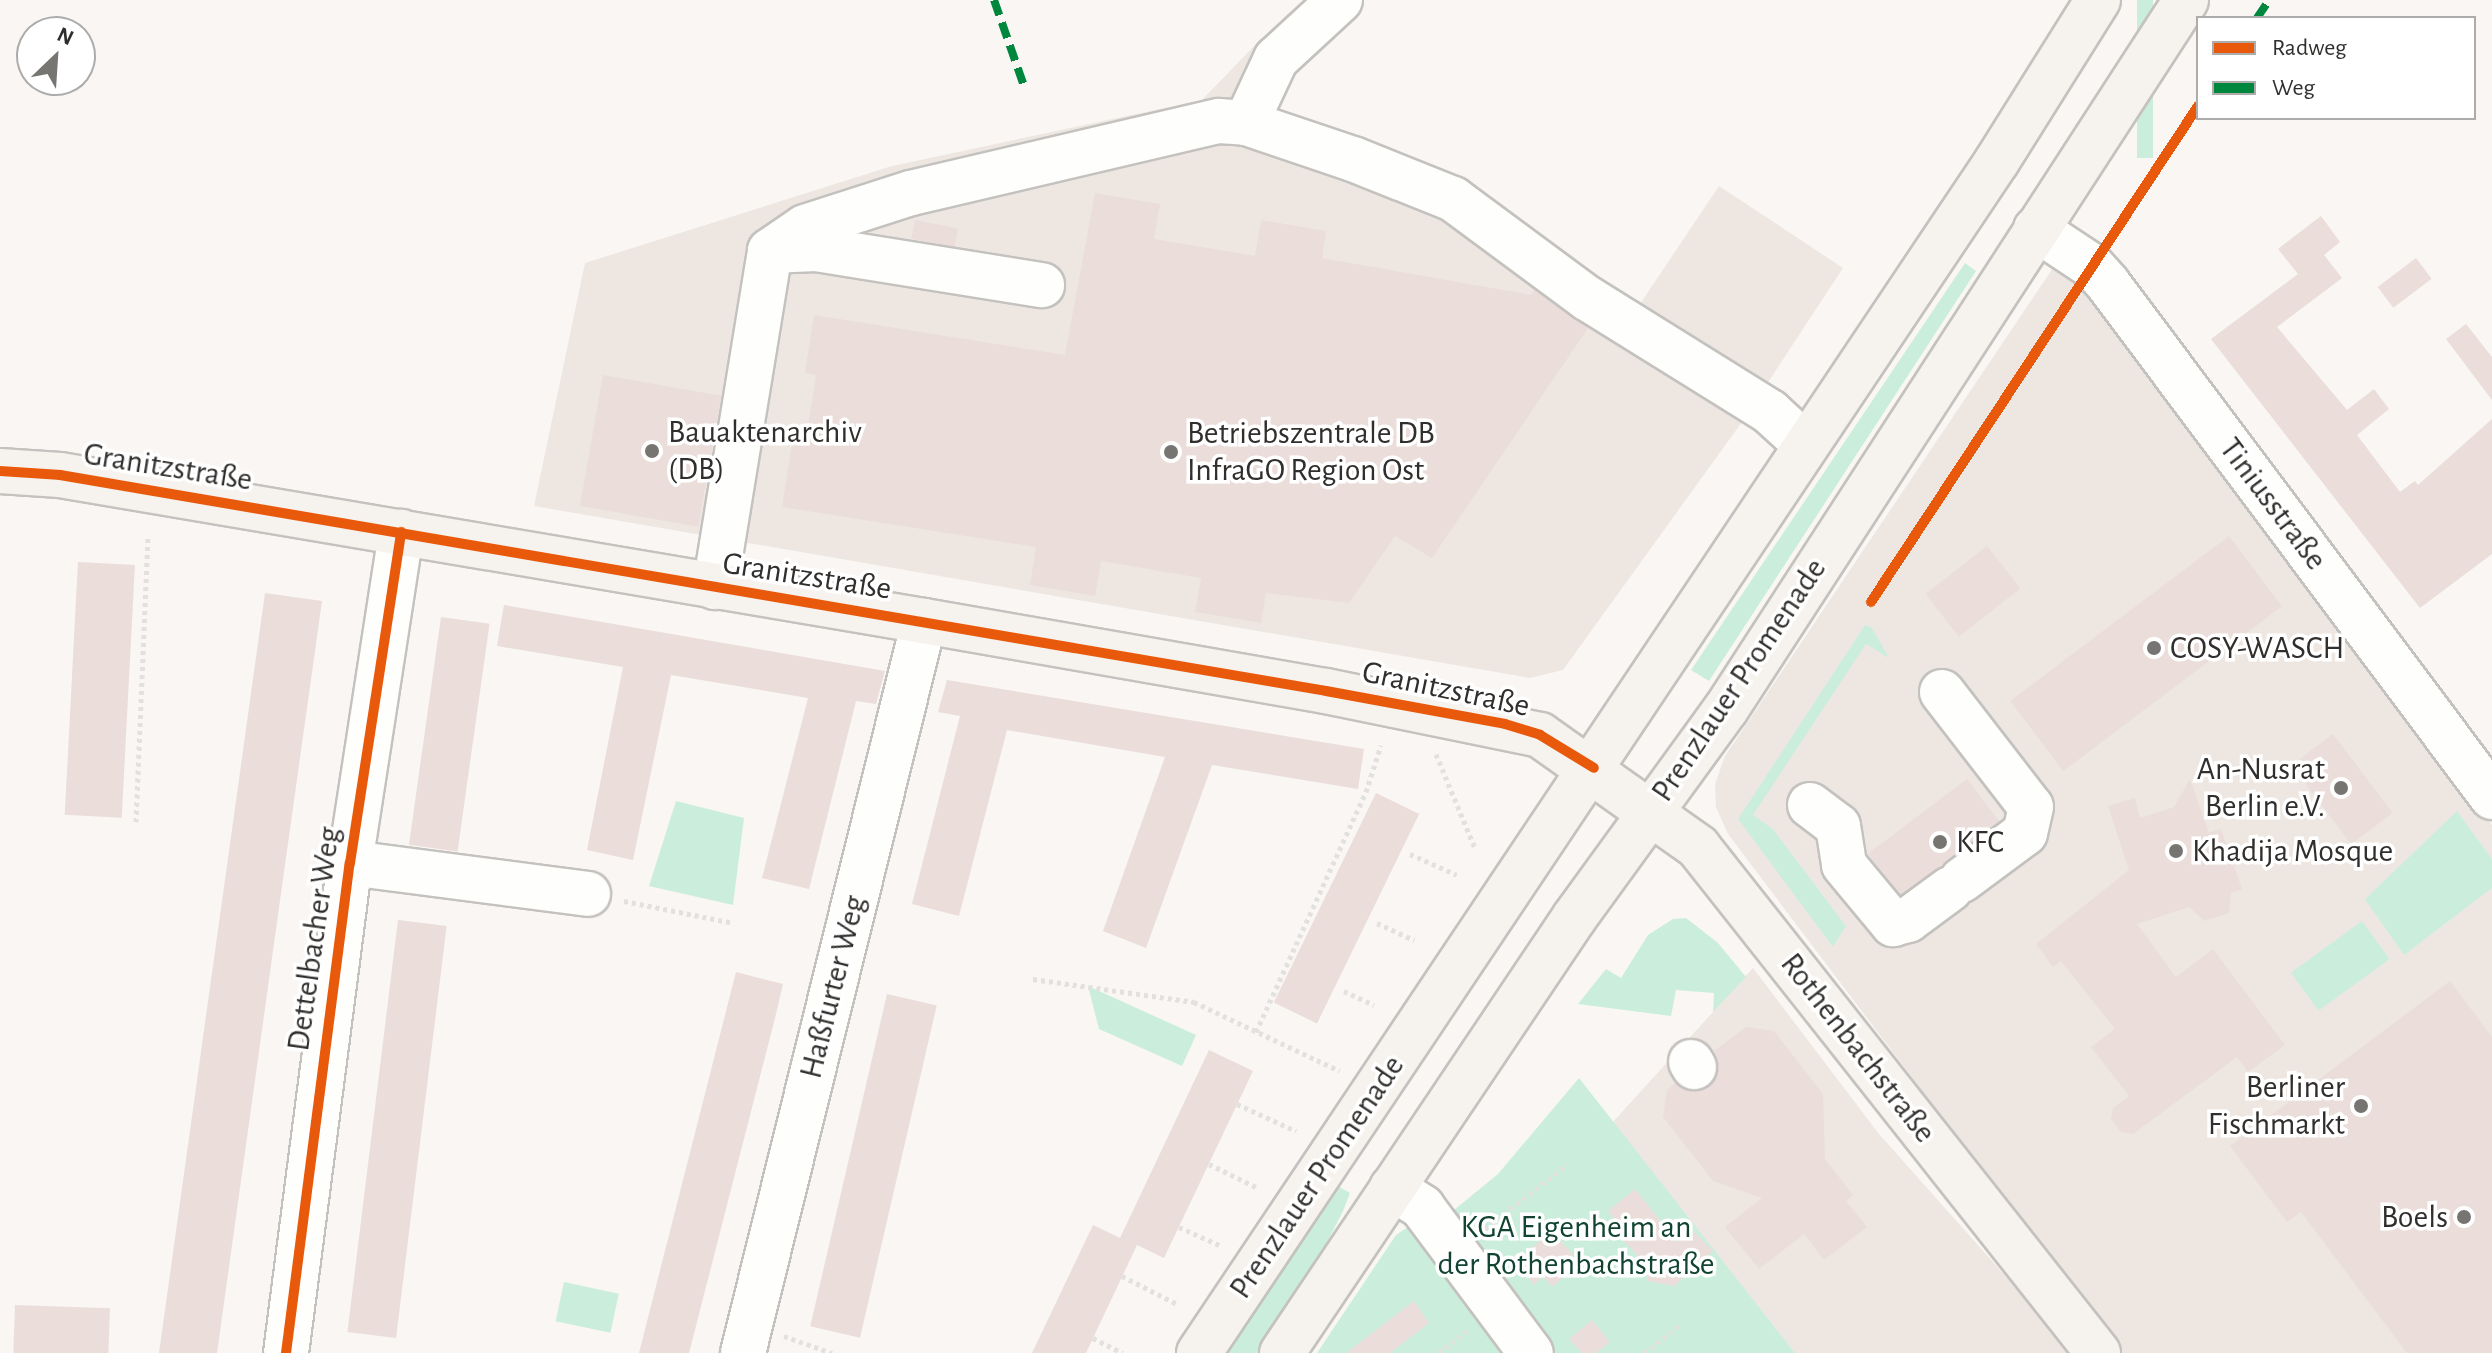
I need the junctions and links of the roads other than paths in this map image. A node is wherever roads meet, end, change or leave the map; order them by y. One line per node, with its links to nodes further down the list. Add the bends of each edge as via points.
1 (1340, 0): 4 (street, via 1276,59)
2 (2098, 0): 8 (main road, Prenzlauer Promenade)
3 (2186, 0): 5 (main road, Prenzlauer Promenade)
4 (1246, 123): 6 (street, via 1219,121 911,193 805,227); 8 (street, via 1453,199 1587,298 1770,412)
5 (2036, 229): 15 (street, Tiniusstraße, via 2092,266 2108,284); 17 (main road, Prenzlauer Promenade, via 1726,709)
6 (770, 251): 7 (street, via 816,249); 11 (street)
7 (1042, 285)
8 (1806, 445): 14 (main road, Prenzlauer Promenade)
9 (0, 471): 10 (main road, Granitzstraße, via 60,475)
10 (401, 532): 11 (main road, Granitzstraße); 18 (street, Dettelbacher Weg)
11 (715, 587): 12 (main road, Granitzstraße)
12 (924, 621): 14 (main road, Granitzstraße, via 1505,724 1540,735); 23 (street, Haßfurter Weg)
13 (1942, 692): 16 (street, via 2031,807 2025,833 1908,920 1893,924 1844,865 1838,826)
14 (1594, 768): 17 (main road, Rothenbachstraße); 20 (main road, Prenzlauer Promenade)
15 (2492, 797)
16 (1810, 805)
17 (1651, 810): 21 (main road, Prenzlauer Promenade); 28 (main road, Rothenbachstraße, via 1698,847)
18 (350, 863): 19 (street); 24 (street, Dettelbacher Weg)
19 (603, 897)
20 (1389, 1068): 21 (main road); 25 (main road, Prenzlauer Promenade)
21 (1448, 1106): 22 (main road, Prenzlauer Promenade)
22 (1392, 1188): 26 (main road, Prenzlauer Promenade); 27 (street, via 1422,1207)
23 (758, 1343)
24 (286, 1353)
25 (1199, 1353)
26 (1282, 1353)
27 (1531, 1353)
28 (2098, 1353)

